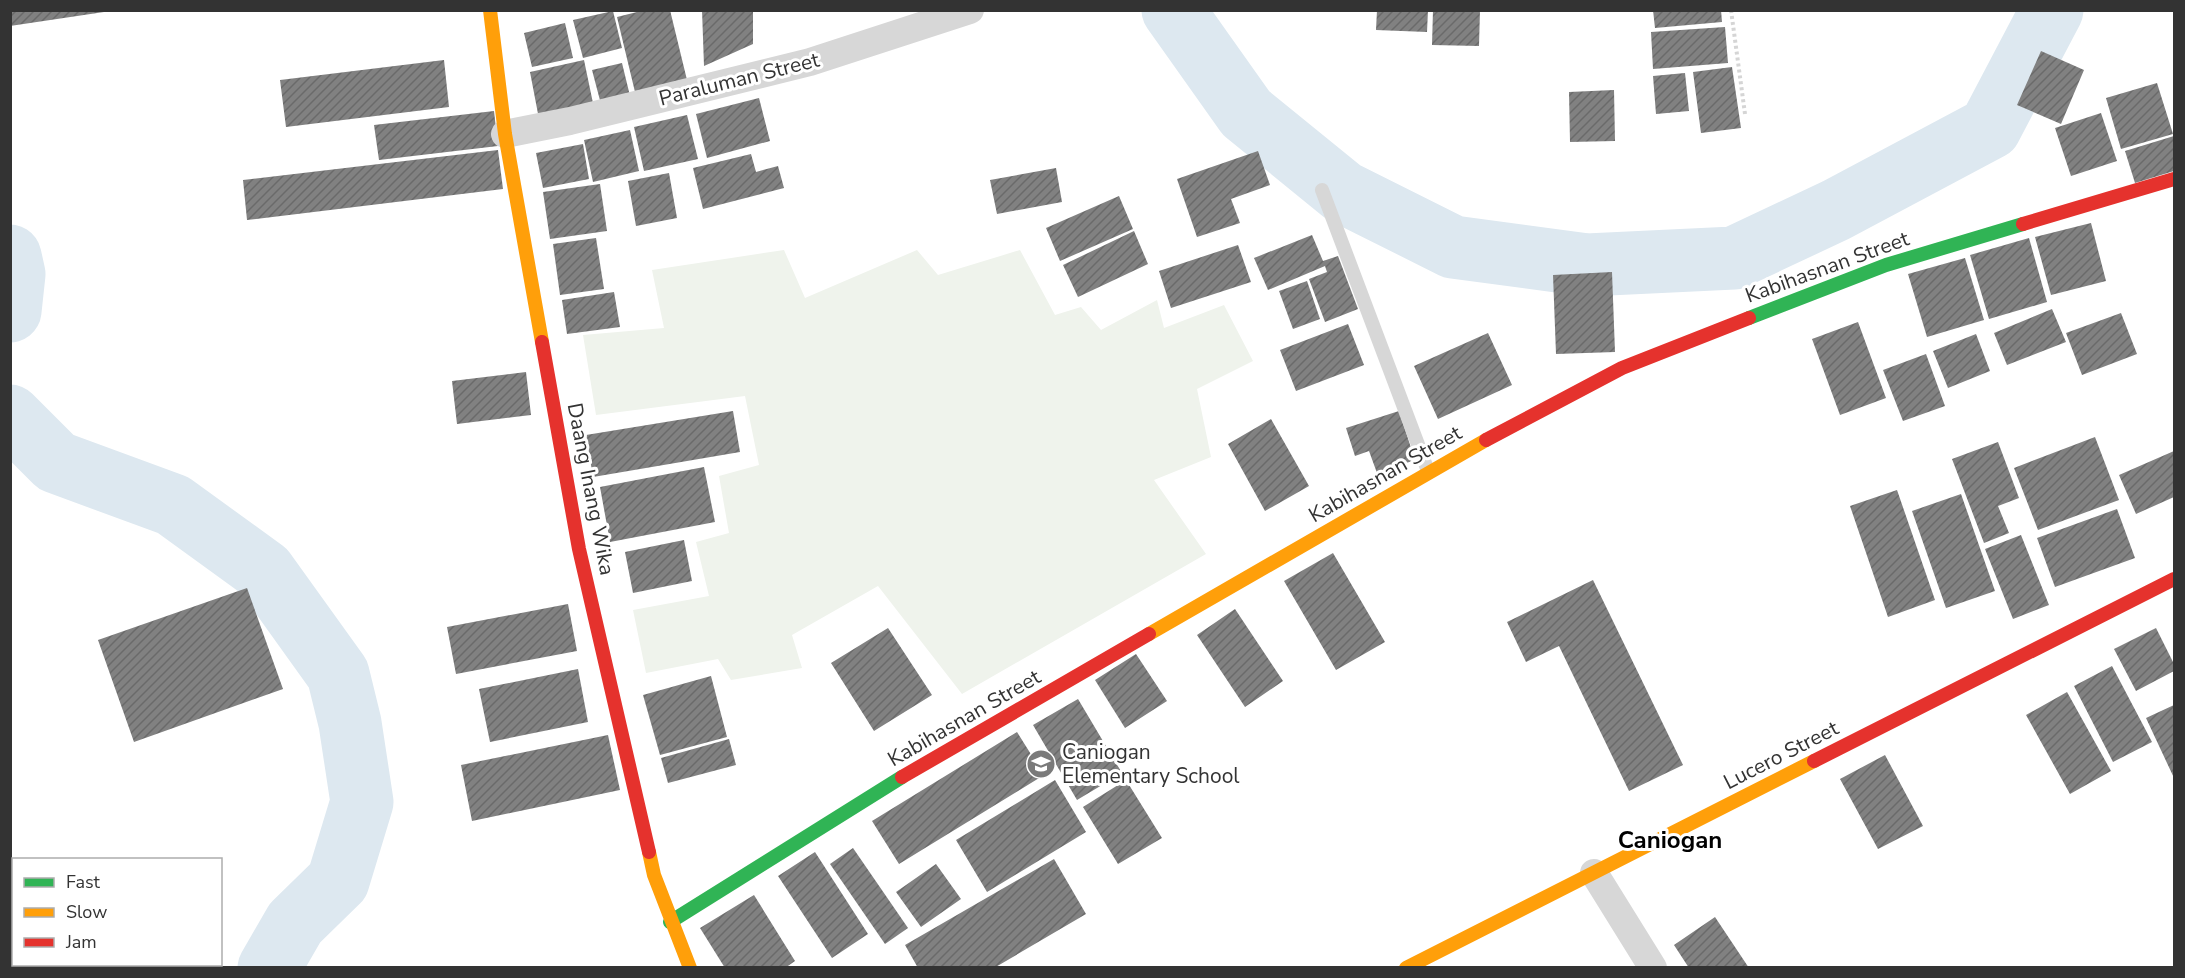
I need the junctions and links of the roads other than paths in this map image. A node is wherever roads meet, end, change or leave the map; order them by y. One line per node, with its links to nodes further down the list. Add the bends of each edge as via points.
1 (490, 10): 3 (street, Daang Inang Wika)
2 (970, 10): 3 (street, Paraluman Street, via 810,62)
3 (505, 134): 9 (street, Daang Inang Wika, via 579,549 652,864)
4 (2175, 179): 6 (street, Kabihasnan Street, via 1886,265 1622,368)
5 (1322, 190): 6 (lane)
6 (1429, 471): 9 (street, Kabihasnan Street, via 917,768)
7 (2175, 579): 8 (street, Lucero Street)
8 (1594, 873): 11 (street, Lucero Street); 12 (street)
9 (670, 922): 10 (street, Daang Inang Wika)
10 (690, 968)
11 (1406, 968)
12 (1653, 968)

